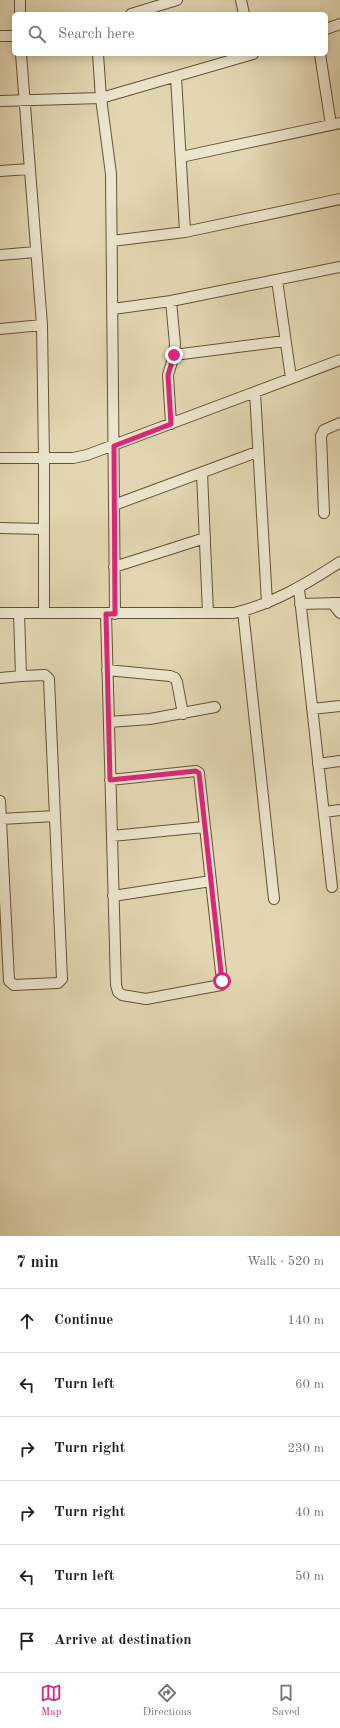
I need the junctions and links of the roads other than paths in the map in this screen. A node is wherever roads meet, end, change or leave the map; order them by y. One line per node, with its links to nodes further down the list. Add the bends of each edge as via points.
1 (20, 0): 6 (street)
2 (141, 0): 5 (street)
3 (177, 0): 5 (street)
4 (242, 0): 8 (street)
5 (141, 11): 7 (street)
6 (20, 12)
7 (138, 12)
8 (244, 12)
9 (340, 24): 10 (street)
10 (328, 28)
11 (0, 36): 12 (street)
12 (12, 36)
13 (21, 56): 19 (street)
14 (98, 56): 18 (street)
15 (246, 56): 17 (street)
16 (320, 56): 21 (street)
17 (176, 77): 18 (street); 22 (street)
18 (101, 98): 19 (street); 27 (street, via 111,174)
19 (24, 100): 20 (street); 23 (street)
20 (0, 101)
21 (336, 124): 22 (street)
22 (181, 158): 26 (street)
23 (29, 170): 24 (street); 28 (street)
24 (0, 171)
25 (340, 199): 26 (street)
26 (185, 232): 27 (street)
27 (112, 241): 33 (street)
28 (36, 252): 29 (street); 34 (street)
29 (0, 255)
30 (340, 267): 31 (street)
31 (277, 280): 32 (street); 36 (street)
32 (171, 301): 33 (street); 37 (street)
33 (113, 309): 43 (street)
34 (42, 325): 35 (street); 46 (street)
35 (0, 330)
36 (285, 341): 37 (street); 39 (street)
37 (174, 355): 42 (street, via 168,375)
38 (340, 360): 39 (street)
39 (291, 378): 40 (street)
40 (255, 392): 42 (street); 44 (street)
41 (340, 423): 49 (street, via 324,430 321,436)
42 (171, 424): 43 (street)
43 (114, 446): 46 (street, via 79,457); 48 (street)
44 (257, 452): 47 (street); 56 (street)
45 (0, 458): 46 (street)
46 (44, 458): 51 (street)
47 (202, 473): 48 (street); 52 (street)
48 (114, 505): 54 (street)
49 (324, 513)
50 (0, 528): 51 (street)
51 (43, 529): 61 (street)
52 (205, 538): 54 (street); 62 (street)
53 (340, 562): 55 (street)
54 (114, 566): 65 (street)
55 (299, 589): 56 (street); 58 (street)
56 (267, 603): 59 (street)
57 (336, 603): 58 (street); 63 (street)
58 (300, 604): 71 (street)
59 (243, 611): 62 (street); 89 (street)
60 (0, 613): 64 (street)
61 (44, 613): 64 (street); 65 (street)
62 (208, 613): 65 (street)
63 (340, 613)
64 (19, 614): 67 (street)
65 (110, 614): 66 (street)
66 (107, 670): 72 (street, via 175,678); 73 (street)
67 (21, 676): 68 (street); 80 (street, via 45,675 49,679)
68 (0, 678)
69 (340, 706): 71 (street)
70 (215, 707): 72 (street)
71 (312, 709): 75 (street)
72 (183, 714): 73 (street)
73 (108, 722): 76 (street)
74 (340, 761): 75 (street)
75 (318, 764): 79 (street)
76 (110, 780): 82 (street, via 198,772); 83 (street)
77 (0, 801): 81 (street)
78 (340, 810): 79 (street)
79 (324, 812): 85 (street)
80 (55, 816): 81 (street); 81 (street, via 62,979 58,983 14,985 9,981)
81 (1, 819)
82 (204, 827): 83 (street); 86 (street)
83 (112, 836): 88 (street)
84 (340, 862): 85 (street)
85 (329, 863): 87 (street)
86 (211, 881): 88 (street); 88 (street, via 221,985 156,998 135,998 118,992)
87 (332, 887)
88 (113, 896)
89 (274, 899)

